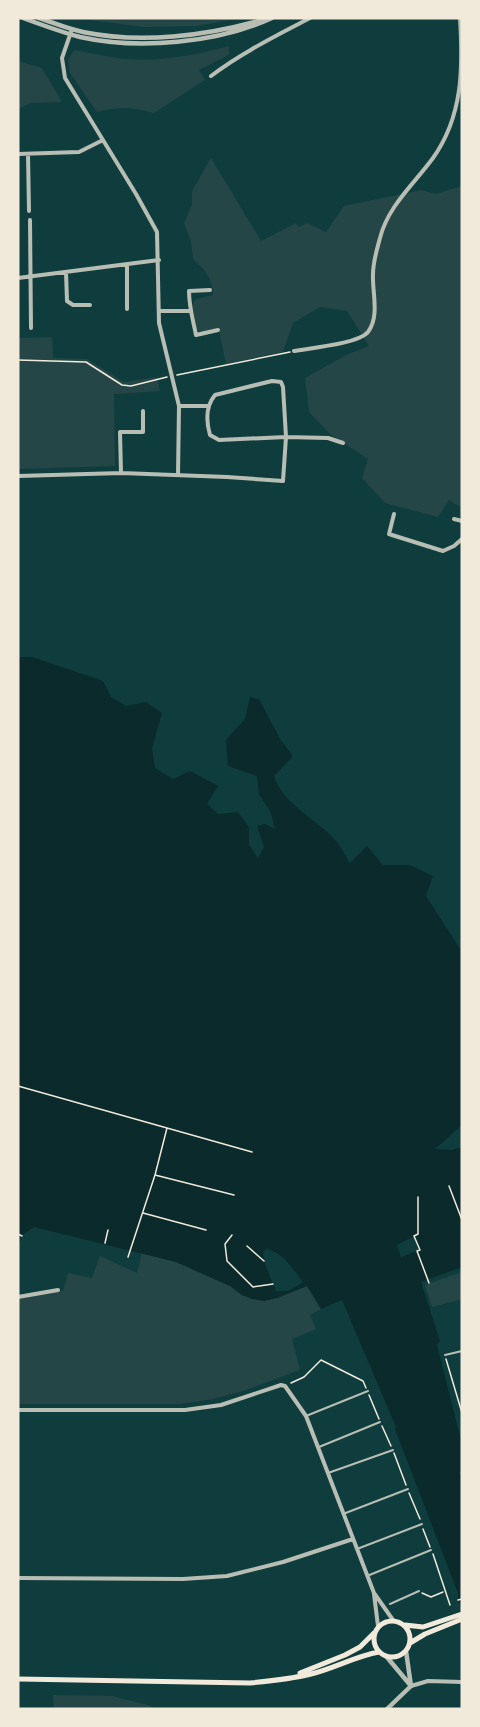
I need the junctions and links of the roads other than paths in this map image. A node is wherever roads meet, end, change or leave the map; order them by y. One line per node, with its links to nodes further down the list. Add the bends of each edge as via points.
1 (23, 18): 6 (street)
2 (39, 18): 6 (street)
3 (270, 18): 6 (street, via 233,33 175,41 101,40)
4 (310, 18): 8 (street)
5 (460, 18): 7 (street)
6 (71, 32): 9 (street, via 62,58 64,78)
7 (462, 68): 26 (street, via 454,118 434,157 400,199 381,234 373,274 373,323 356,340)
8 (211, 76)
9 (104, 140): 11 (street, via 79,152); 14 (street, via 157,232)
10 (18, 154): 11 (street)
11 (28, 154): 12 (street)
12 (30, 211)
13 (30, 220): 17 (street)
14 (159, 260): 15 (street); 22 (street)
15 (127, 265): 16 (street); 21 (street)
16 (66, 272): 17 (street); 20 (street, via 67,301)
17 (31, 276): 18 (street); 24 (street)
18 (18, 278)
19 (210, 290): 23 (street, via 189,291)
20 (90, 305)
21 (127, 309)
22 (159, 311): 23 (street); 27 (street)
23 (190, 311): 25 (street, via 196,335)
24 (31, 328)
25 (218, 330)
26 (294, 351)
27 (178, 406): 28 (street); 33 (street)
28 (207, 406): 30 (street, via 208,428 214,438); 30 (street, via 215,395 281,382)
29 (143, 411): 32 (street, via 143,432 120,432)
30 (286, 436): 31 (street); 33 (street, via 284,481)
31 (343, 442)
32 (121, 473): 33 (street); 34 (street)
33 (178, 475)
34 (18, 476)
35 (394, 514): 38 (street, via 389,534 443,551)
36 (454, 519): 37 (street)
37 (462, 521)
38 (462, 539)
39 (58, 1290): 40 (street)
40 (18, 1297)
41 (462, 1351): 42 (lane)
42 (445, 1355)
43 (368, 1391): 45 (lane)
44 (18, 1410): 45 (street, via 185,1410 221,1405 281,1385)
45 (306, 1416): 47 (street)
46 (380, 1422): 47 (lane)
47 (318, 1447): 49 (street)
48 (393, 1450): 49 (lane)
49 (328, 1473): 51 (street)
50 (408, 1489): 51 (lane)
51 (344, 1514): 53 (street)
52 (422, 1524): 54 (lane)
53 (354, 1539): 54 (street); 57 (street, via 228,1576)
54 (357, 1549): 56 (street)
55 (431, 1550): 56 (lane)
56 (367, 1576): 59 (street)
57 (18, 1578)
58 (419, 1591): 60 (lane)
59 (374, 1593): 63 (street); 65 (street)
60 (390, 1604)
61 (462, 1614): 64 (main road, via 423,1627)
62 (462, 1619): 67 (main road)
63 (393, 1620): 64 (main road); 65 (main road)
64 (405, 1625): 67 (main road)
65 (378, 1626): 66 (main road)
66 (374, 1633): 69 (main road); 72 (main road, via 345,1655)
67 (410, 1643): 68 (main road)
68 (406, 1651): 70 (main road); 74 (street)
69 (379, 1652): 70 (main road); 72 (main road)
70 (386, 1656): 74 (street)
71 (18, 1679): 72 (main road, via 207,1683)
72 (284, 1679)
73 (462, 1682): 74 (street, via 428,1681)
74 (411, 1686): 75 (street)
75 (387, 1709)

